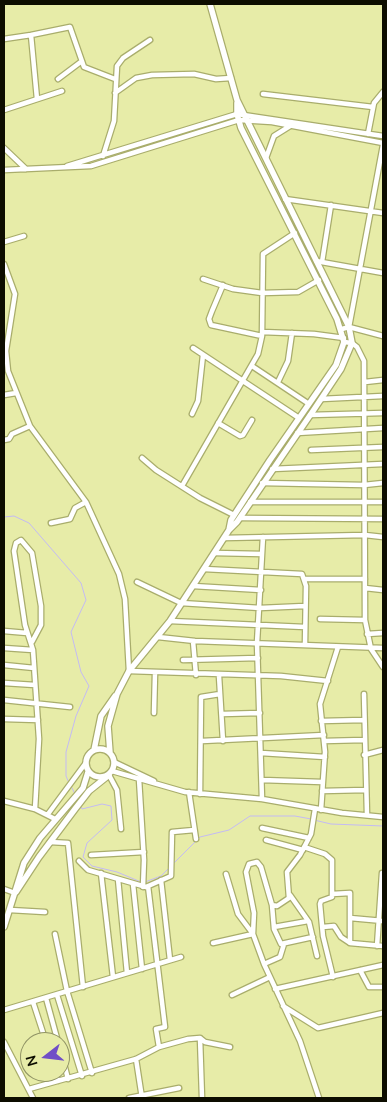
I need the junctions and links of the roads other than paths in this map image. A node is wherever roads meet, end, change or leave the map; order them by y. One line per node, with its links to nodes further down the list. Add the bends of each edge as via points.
1 (210, 4): 6 (street)
2 (31, 36): 3 (street); 5 (street, via 70,28); 13 (street)
3 (4, 39)
4 (150, 40): 8 (street, via 119,62)
5 (82, 60): 7 (street); 8 (street, via 84,67)
6 (231, 78): 11 (street, via 216,79 194,74 152,75 136,78); 16 (street)
7 (58, 79)
8 (115, 79): 11 (street)
9 (62, 91): 13 (street)
10 (383, 92): 14 (street)
11 (115, 93): 22 (street, via 114,121)
12 (263, 94): 14 (street)
13 (36, 99): 15 (street)
14 (373, 107): 18 (street)
15 (4, 110)
16 (242, 117): 17 (street); 18 (street); 22 (street); 23 (street); 24 (street); 32 (street)
17 (291, 126): 20 (street); 23 (street, via 274,136)
18 (368, 134): 19 (street)
19 (383, 136)
20 (383, 144): 30 (street)
21 (4, 148): 26 (street)
22 (101, 156): 24 (street); 25 (street)
23 (265, 160): 28 (street)
24 (100, 163): 25 (street)
25 (64, 167): 26 (street)
26 (26, 169): 27 (street)
27 (4, 170)
28 (285, 200): 29 (street); 35 (street)
29 (331, 205): 30 (street); 35 (street)
30 (370, 210): 31 (street); 37 (street)
31 (383, 213)
32 (295, 233): 40 (street); 42 (street, via 263,254)
33 (24, 236): 34 (street)
34 (4, 242)
35 (319, 262): 37 (street); 43 (street)
36 (4, 264): 51 (street, via 15,294)
37 (360, 269): 38 (street); 43 (street)
38 (383, 273)
39 (204, 279): 41 (street)
40 (319, 280): 42 (street, via 298,292); 44 (street)
41 (223, 285): 42 (street); 46 (street, via 209,319 211,325)
42 (262, 293): 46 (street)
43 (349, 328): 44 (street); 47 (street); 49 (street)
44 (342, 329): 48 (street)
45 (292, 333): 46 (street); 48 (street); 56 (street, via 288,361)
46 (262, 334): 53 (street)
47 (383, 336)
48 (344, 340): 49 (street); 63 (street, via 336,365)
49 (352, 343): 57 (street, via 363,356); 62 (street, via 341,369)
50 (193, 348): 52 (street)
51 (5, 351): 58 (street)
52 (204, 354): 55 (street); 65 (street, via 198,402)
53 (252, 366): 55 (street); 56 (street)
54 (383, 380): 57 (street)
55 (244, 381): 68 (street); 70 (street)
56 (278, 382): 63 (street)
57 (365, 382): 61 (street)
58 (16, 393): 59 (street); 71 (street)
59 (4, 395)
60 (383, 396): 61 (street)
61 (365, 397): 62 (street); 66 (street)
62 (320, 399): 67 (street)
63 (309, 404): 68 (street)
64 (383, 413): 66 (street)
65 (192, 414)
66 (365, 414): 67 (street); 72 (street)
67 (310, 415): 74 (street)
68 (299, 418): 91 (street)
69 (252, 420): 70 (street, via 240,436)
70 (218, 423): 86 (street)
71 (30, 426): 75 (street); 88 (street)
72 (365, 428): 73 (street); 74 (street); 76 (street)
73 (383, 428)
74 (297, 433): 82 (street)
75 (4, 440)
76 (364, 448): 77 (street); 78 (street); 81 (street)
77 (383, 448)
78 (311, 450)
79 (142, 458): 86 (street)
80 (383, 464): 81 (street)
81 (364, 466): 82 (street); 85 (street)
82 (271, 469): 83 (street)
83 (262, 483): 85 (street); 89 (street)
84 (383, 483): 85 (street)
85 (364, 485): 87 (street)
86 (182, 486): 91 (street)
87 (364, 501): 89 (street); 90 (street); 92 (street)
88 (86, 502): 94 (street, via 74,509 70,518); 138 (street, via 123,588)
89 (250, 502): 91 (street)
90 (383, 502)
91 (237, 516): 92 (street); 98 (street)
92 (364, 518): 93 (street); 95 (street)
93 (383, 520)
94 (51, 523)
95 (365, 535): 96 (street); 97 (street); 103 (street)
96 (263, 536): 98 (street); 100 (street)
97 (383, 537)
98 (224, 538): 99 (street)
99 (214, 553): 100 (street); 101 (street)
100 (262, 554): 102 (street)
101 (204, 569): 102 (street); 106 (street)
102 (262, 571): 104 (street, via 301,573); 108 (street)
103 (365, 578): 104 (street); 107 (street)
104 (305, 579): 111 (street)
105 (137, 582): 110 (street)
106 (193, 586): 108 (street); 110 (street)
107 (365, 588): 109 (street); 114 (street)
108 (261, 590): 112 (street)
109 (383, 590)
110 (182, 603): 112 (street); 115 (street)
111 (306, 606): 112 (street); 117 (street)
112 (260, 608): 116 (street)
113 (320, 619): 114 (street)
114 (365, 620): 121 (street)
115 (170, 621): 116 (street); 122 (street)
116 (258, 624): 117 (street); 125 (street)
117 (305, 627): 126 (street)
118 (4, 631): 119 (street)
119 (28, 633): 124 (street); 124 (street, via 14,551 16,543 21,540 32,553 41,606 41,625)
120 (383, 633): 121 (street)
121 (367, 634): 130 (street)
122 (158, 637): 123 (street); 138 (street)
123 (193, 641): 125 (street); 134 (street)
124 (32, 642): 131 (street)
125 (257, 643): 126 (street); 132 (street)
126 (305, 645): 127 (street)
127 (338, 647): 130 (street); 143 (street)
128 (4, 648): 131 (street)
129 (383, 648): 130 (street)
130 (371, 649): 136 (street)
131 (33, 650): 137 (street)
132 (258, 658): 134 (street); 142 (street)
133 (183, 660): 134 (street)
134 (194, 660): 140 (street)
135 (4, 665): 137 (street)
136 (383, 665)
137 (34, 668): 145 (street)
138 (130, 672): 139 (street); 146 (street)
139 (155, 673): 140 (street); 153 (street)
140 (196, 675): 141 (street)
141 (220, 676): 142 (street); 147 (street)
142 (258, 676): 143 (street); 152 (street)
143 (328, 681): 158 (street, via 320,704)
144 (4, 683): 145 (street)
145 (35, 685): 150 (street)
146 (117, 694): 165 (street, via 100,716); 167 (street, via 108,726)
147 (220, 694): 154 (street); 164 (street, via 201,696)
148 (364, 694): 157 (street)
149 (4, 700): 150 (street)
150 (36, 703): 151 (street); 156 (street)
151 (70, 706)
152 (260, 713): 154 (street); 160 (street)
153 (154, 714)
154 (222, 714): 161 (street)
155 (4, 719): 156 (street)
156 (38, 720): 185 (street)
157 (364, 720): 158 (street); 162 (street)
158 (321, 721): 159 (street)
159 (324, 735): 160 (street); 163 (street)
160 (260, 737): 161 (street); 168 (street)
161 (224, 740): 164 (street)
162 (364, 740): 163 (street); 169 (street)
163 (324, 741): 170 (street)
164 (202, 742): 182 (street)
165 (94, 750): 167 (street); 172 (street)
166 (383, 750): 169 (street)
167 (110, 753): 171 (street)
168 (261, 753): 170 (street); 176 (street)
169 (364, 755): 179 (street)
170 (325, 757): 177 (street)
171 (114, 762): 174 (street); 178 (street)
172 (85, 764): 173 (street); 188 (street, via 63,798)
173 (88, 772): 174 (street, via 102,777); 191 (street, via 83,788)
174 (111, 773): 175 (street); 193 (street, via 117,790); 198 (street, via 89,791)
175 (138, 779): 178 (street); 200 (street)
176 (262, 780): 177 (street); 183 (street)
177 (322, 782): 180 (street)
178 (165, 787): 181 (street)
179 (366, 790): 180 (street); 189 (street)
180 (322, 791): 187 (street)
181 (190, 792): 182 (street); 194 (street)
182 (200, 794): 183 (street)
183 (262, 799): 186 (street)
184 (4, 802): 185 (street)
185 (35, 809): 188 (street)
186 (315, 809): 187 (street); 195 (street)
187 (322, 810): 189 (street)
188 (48, 814): 191 (street)
189 (367, 816): 190 (street)
190 (383, 817)
191 (55, 819): 211 (street, via 24,863)
192 (262, 828): 195 (street)
193 (121, 829)
194 (194, 830): 196 (street); 207 (street, via 172,832 171,876)
195 (310, 836): 199 (street)
196 (196, 839)
197 (266, 840): 199 (street)
198 (50, 842): 211 (street); 244 (street, via 68,843)
199 (303, 849): 212 (street, via 325,854 332,860); 213 (street, via 286,872)
200 (144, 852): 201 (street); 209 (street)
201 (92, 855)
202 (79, 861): 203 (street, via 88,870)
203 (101, 873): 206 (street); 241 (street)
204 (382, 873): 220 (street)
205 (226, 874): 225 (street, via 238,914)
206 (118, 879): 208 (street); 240 (street)
207 (161, 880): 209 (street); 234 (street)
208 (133, 884): 209 (street); 238 (street)
209 (146, 886): 235 (street)
210 (4, 889): 211 (street)
211 (15, 893): 215 (street)
212 (332, 894): 217 (street, via 350,894); 223 (street, via 320,902)
213 (290, 895): 214 (street, via 278,906); 218 (street)
214 (272, 905): 222 (street); 225 (street, via 261,867 257,862 249,864 246,872 254,913)
215 (10, 910): 216 (street); 221 (street)
216 (45, 912)
217 (350, 918): 220 (street); 228 (street)
218 (308, 920): 222 (street); 226 (street)
219 (383, 921): 220 (street)
220 (377, 922): 230 (street)
221 (4, 927)
222 (274, 927): 229 (street, via 277,938)
223 (323, 927): 228 (street, via 334,926); 242 (street)
224 (55, 934): 247 (street)
225 (253, 934): 227 (street); 236 (street)
226 (313, 937): 229 (street); 232 (street)
227 (213, 943)
228 (350, 943): 230 (street)
229 (284, 944): 236 (street, via 280,957)
230 (377, 946): 231 (street)
231 (383, 946)
232 (317, 956)
233 (181, 957): 234 (street)
234 (170, 960): 235 (street)
235 (156, 964): 238 (street); 259 (street, via 165,1027 156,1029)
236 (264, 964): 243 (street)
237 (383, 965): 239 (street)
238 (142, 969): 240 (street)
239 (360, 970): 242 (street); 245 (street, via 369,987)
240 (127, 973): 241 (street)
241 (113, 977): 244 (street)
242 (333, 977): 246 (street)
243 (270, 978): 246 (street); 249 (street)
244 (83, 986): 247 (street)
245 (383, 987)
246 (275, 988): 252 (street)
247 (67, 991): 248 (street); 262 (street)
248 (57, 994): 250 (street); 263 (street)
249 (232, 995)
250 (46, 998): 251 (street); 256 (street)
251 (33, 1002): 253 (street); 255 (street)
252 (283, 1006): 254 (street, via 318,1028); 272 (street, via 306,1057)
253 (4, 1010)
254 (383, 1013)
255 (43, 1032)
256 (55, 1032)
257 (200, 1038): 259 (street, via 188,1038); 260 (street); 271 (street)
258 (4, 1042): 267 (street)
259 (159, 1047): 261 (street)
260 (230, 1047)
261 (136, 1059): 262 (street); 270 (street)
262 (92, 1073): 263 (street)
263 (82, 1076): 264 (street)
264 (70, 1079)
265 (58, 1082): 267 (street)
266 (179, 1088): 270 (street)
267 (29, 1089): 268 (street)
268 (33, 1098)
269 (129, 1098): 270 (street)
270 (142, 1098)
271 (202, 1098)
272 (319, 1098)

